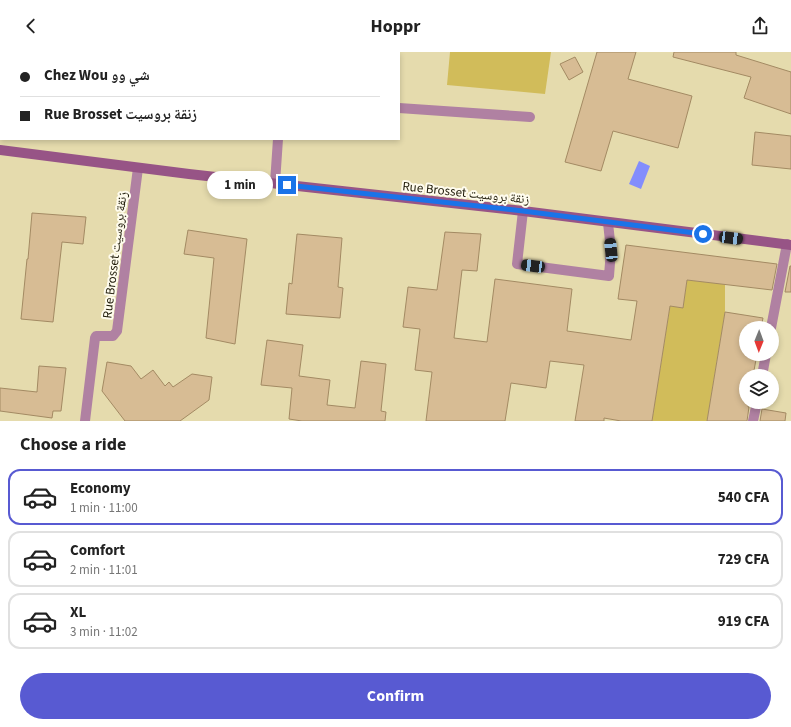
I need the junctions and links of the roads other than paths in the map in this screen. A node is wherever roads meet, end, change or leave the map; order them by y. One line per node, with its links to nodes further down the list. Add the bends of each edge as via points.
1 (400, 108): 2 (street)
2 (530, 117)
3 (278, 140): 6 (street)
4 (0, 150): 5 (main road, Rue Brosset زنقة بروسيت)
5 (138, 168): 6 (main road, Rue Brosset زنقة بروسيت); 12 (street, Rue Brosset زنقة بروسيت, via 117,331 113,336 95,338)
6 (274, 183): 7 (main road, Rue Brosset زنقة بروسيت)
7 (523, 211): 8 (main road, Rue Brosset زنقة بروسيت); 8 (street, via 517,264 609,276 611,250)
8 (608, 223): 9 (main road, Rue Brosset زنقة بروسيت)
9 (789, 245): 10 (street)
10 (773, 321)
11 (756, 409): 13 (street)
12 (85, 421)
13 (754, 421)

